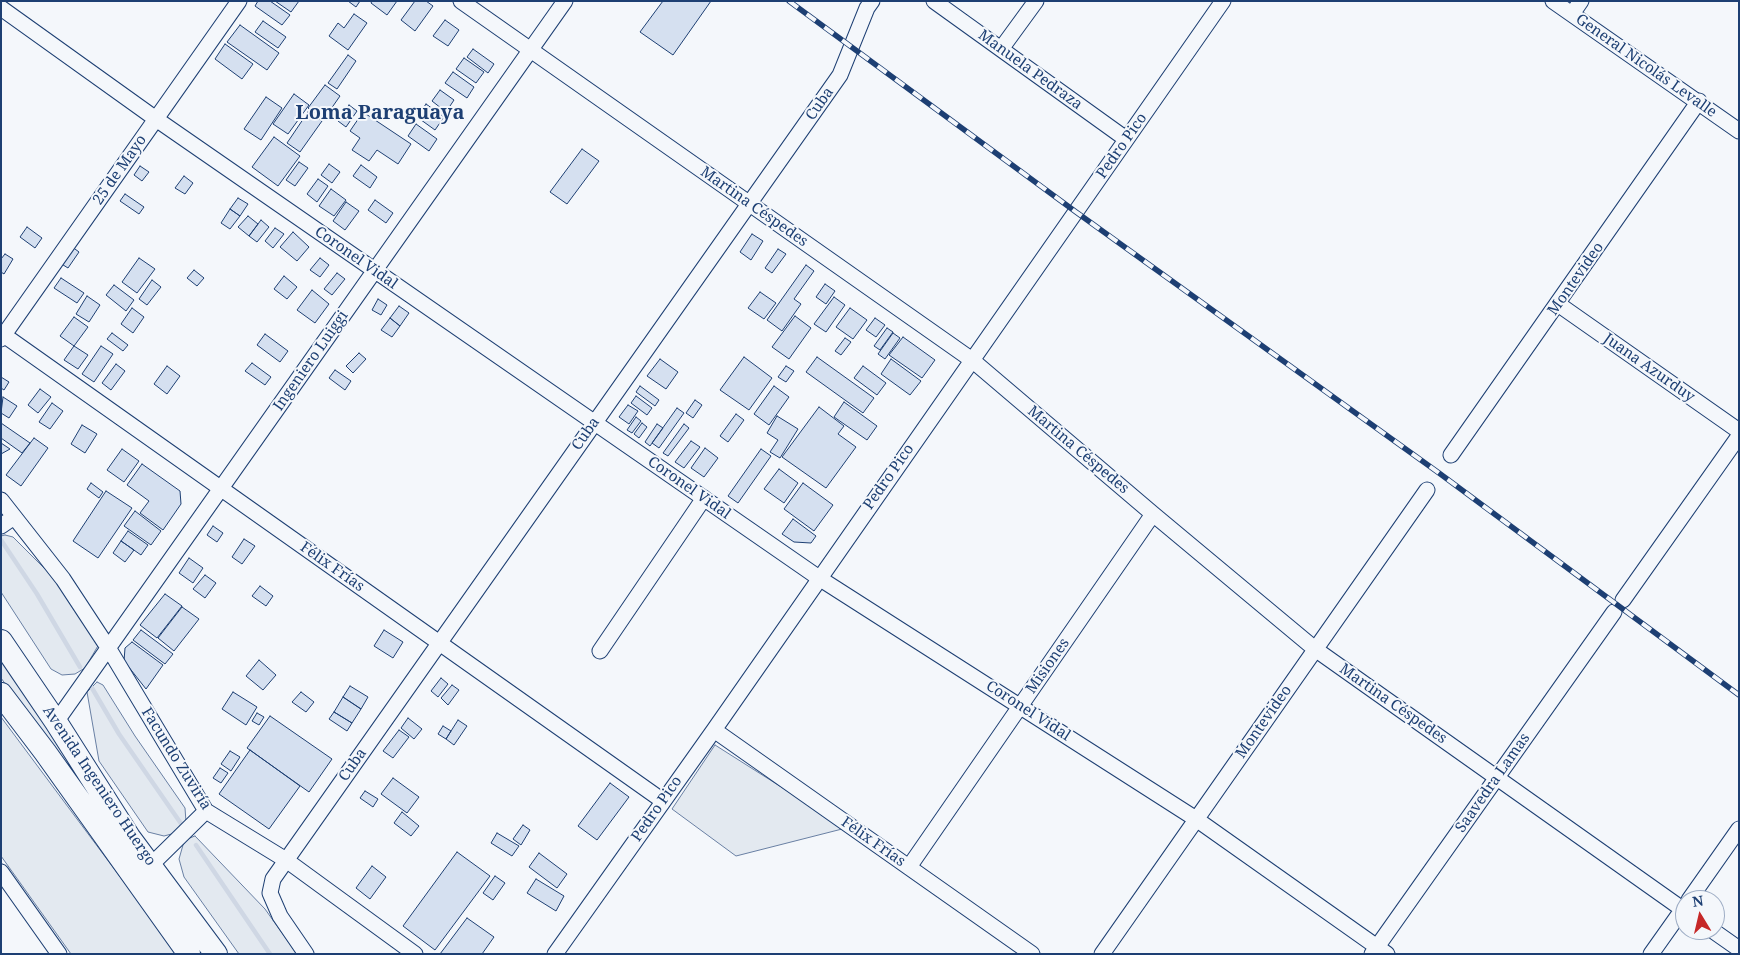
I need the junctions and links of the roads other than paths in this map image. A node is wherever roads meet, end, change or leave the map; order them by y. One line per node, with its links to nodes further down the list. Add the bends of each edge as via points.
1 (238, 1): 15 (street, 25 de Mayo)
2 (461, 1): 13 (street, Martina Céspedes)
3 (565, 1): 13 (street, Ingeniero Luiggi)
4 (872, 1): 18 (street, Cuba, via 840,75)
5 (934, 1): 12 (street, Manuela Pedraza)
6 (1036, 1): 12 (street)
7 (1223, 1): 17 (street, Pedro Pico)
8 (1553, 1): 11 (street, General Nicolás Levalle)
9 (1581, 1): 11 (street)
10 (1, 8): 15 (street, Coronel Vidal)
11 (1572, 14): 14 (street, General Nicolás Levalle)
12 (1001, 49): 17 (street, Manuela Pedraza)
13 (531, 50): 18 (street, Martina Céspedes); 19 (street, Ingeniero Luiggi)
14 (1699, 101): 16 (street, General Nicolás Levalle); 20 (street, Montevideo)
15 (156, 120): 19 (street, Coronel Vidal); 21 (street, 25 de Mayo)
16 (1739, 130)
17 (1126, 139): 22 (street, Pedro Pico)
18 (750, 204): 22 (street, Martina Céspedes); 23 (street, Cuba)
19 (375, 271): 23 (street, Coronel Vidal); 27 (street, Ingeniero Luiggi)
20 (1558, 304): 24 (street, Juana Azurduy); 26 (street, Montevideo)
21 (2, 336): 27 (street, Félix Frías)
22 (972, 360): 31 (street, Martina Céspedes); 33 (street, Pedro Pico)
23 (594, 423): 29 (street, Coronel Vidal); 35 (street, Cuba)
24 (1739, 432)
25 (1739, 436): 43 (street, Saavedra Lamas)
26 (1451, 455)
27 (221, 488): 35 (street, Félix Frías); 36 (street, Ingeniero Luiggi)
28 (1427, 490): 37 (street, Montevideo)
29 (704, 498): 33 (street, Coronel Vidal); 38 (street)
30 (1, 500): 32 (street, Facundo Zuviría)
31 (1153, 514): 37 (street, Martina Céspedes); 40 (street, Misiones)
32 (8, 522): 36 (street, Facundo Zuviría, via 63,579)
33 (819, 578): 40 (street, Coronel Vidal); 42 (street, Pedro Pico)
34 (1, 641): 41 (highway, Avenida Ingeniero Huergo)
35 (439, 642): 44 (street, Félix Frías); 48 (street, Cuba)
36 (109, 649): 41 (street, Ingeniero Luiggi); 45 (street, Facundo Zuviría)
37 (1315, 649): 43 (street, Martina Céspedes); 46 (street, Montevideo)
38 (600, 651)
39 (1, 694): 59 (highway, Avenida Ingeniero Huergo)
40 (1020, 706): 46 (street, Coronel Vidal); 50 (street, Misiones)
41 (56, 722): 49 (highway, Avenida Ingeniero Huergo, via 129,837)
42 (714, 730): 44 (street, Pedro Pico); 50 (street, Félix Frías)
43 (1497, 778): 53 (street, Martina Céspedes); 57 (street, Saavedra Lamas)
44 (663, 801): 63 (street, Pedro Pico)
45 (206, 811): 48 (street, Facundo Zuviría); 49 (street)
46 (1196, 819): 57 (street, Coronel Vidal); 65 (street, Montevideo)
47 (1739, 830): 52 (street)
48 (286, 860): 61 (street, Cuba, via 273,879 270,893 280,916); 62 (street, Facundo Zuviría)
49 (152, 865): 60 (highway, Avenida Ingeniero Huergo)
50 (909, 867): 64 (street, Félix Frías)
51 (1, 872): 58 (street)
52 (1696, 890)
53 (1675, 899)
54 (1675, 920): 66 (street)
55 (1725, 939): 56 (street)
56 (1739, 949)
57 (1379, 951)
58 (59, 954)
59 (189, 954)
60 (216, 954)
61 (306, 954)
62 (416, 954)
63 (555, 954)
64 (1032, 954)
65 (1102, 954)
66 (1651, 954)

